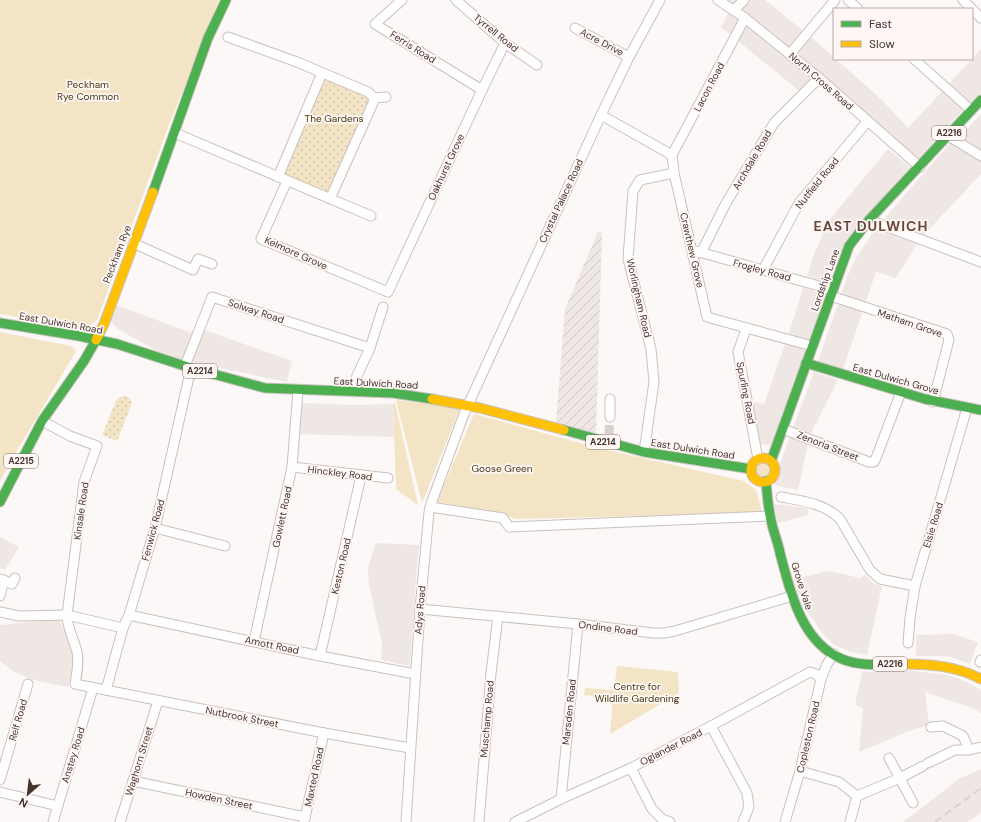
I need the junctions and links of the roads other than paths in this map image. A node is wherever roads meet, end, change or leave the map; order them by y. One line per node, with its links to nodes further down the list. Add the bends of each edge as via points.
1 (226, 0): 32 (main road, Peckham Rye, via 208,38)
2 (402, 0): 25 (street, Ferris Road, via 375,24)
3 (660, 0): 20 (street, Crystal Palace Road)
4 (718, 0): 12 (street, North Cross Road)
5 (744, 0): 12 (street)
6 (835, 0): 19 (street)
7 (848, 0): 10 (street)
8 (963, 0): 11 (street)
9 (458, 1): 18 (street, Tyrrell Road)
10 (857, 8)
11 (971, 8)
12 (734, 10): 14 (street, North Cross Road)
13 (973, 10): 15 (street)
14 (745, 18): 19 (street, North Cross Road); 34 (street, Lacon Road)
15 (981, 18)
16 (575, 28): 20 (street, Acre Drive)
17 (228, 36): 23 (street)
18 (505, 43): 22 (street, Tyrrell Road); 25 (street, Oakhurst Grove)
19 (790, 54): 24 (street, North Cross Road)
20 (629, 57): 30 (street, Crystal Palace Road)
21 (915, 60): 29 (street)
22 (537, 64)
23 (322, 73): 27 (street, via 368,92); 38 (street)
24 (819, 78): 31 (street, North Cross Road); 45 (street, Archdale Road, via 774,123 725,205)
25 (482, 90): 49 (street, Oakhurst Grove)
26 (386, 97): 27 (street)
27 (374, 98): 40 (street)
28 (981, 100): 29 (main road, Lordship Lane / A2216)
29 (971, 110): 33 (main road, Lordship Lane / A2216)
30 (601, 115): 34 (street); 64 (street, Crystal Palace Road)
31 (867, 122): 36 (street, North Cross Road); 48 (street, Nutfield Road, via 799,203)
32 (175, 133): 38 (street); 43 (main road, Peckham Rye)
33 (947, 135): 35 (street); 36 (main road, Lordship Lane / A2216)
34 (672, 155): 37 (street, Crawthew Grove)
35 (981, 156)
36 (920, 167): 42 (main road, Lordship Lane / A2216)
37 (674, 173): 44 (street, Crawthew Grove); 72 (street, Worlingham Road, via 640,180 633,191 628,259 651,349 654,382)
38 (278, 177): 39 (street)
39 (287, 181): 40 (street); 49 (street, Kelmore Grove, via 261,239)
40 (330, 199): 41 (street)
41 (371, 216)
42 (869, 220): 46 (street); 50 (main road, Lordship Lane / A2216, via 849,246)
43 (133, 244): 47 (street, via 193,270 198,259); 54 (main road, Peckham Rye)
44 (692, 249): 45 (street, Frogley Road); 53 (street, Crawthew Grove, via 707,317)
45 (701, 253): 48 (street, Frogley Road)
46 (981, 262)
47 (212, 264)
48 (762, 270): 50 (street, Frogley Road)
49 (388, 292)
50 (832, 293): 55 (main road, Lordship Lane / A2216); 63 (street, Matham Grove, via 947,334 949,340)
51 (383, 307): 56 (street)
52 (0, 323): 54 (main road, East Dulwich Road / A2214)
53 (746, 329): 55 (street, Crawthew Grove); 73 (street, Spurling Road, via 738,352)
54 (96, 340): 58 (main road, East Dulwich Road / A2214, via 131,348); 68 (main road, Peckham Rye / A2215)
55 (812, 346): 57 (main road, Lordship Lane / A2216)
56 (370, 348): 58 (street, Solway Road, via 212,297); 60 (street, via 356,378)
57 (806, 363): 61 (main road, East Dulwich Grove); 69 (main road, Lordship Lane / A2216)
58 (188, 367): 59 (main road, East Dulwich Road / A2214, via 265,388); 84 (street, Fenwick Road)
59 (298, 390): 60 (main road, East Dulwich Road / A2214); 75 (street, Gowlett Road)
60 (354, 392): 64 (main road, East Dulwich Road / A2214, via 403,394)
61 (901, 392): 63 (main road, East Dulwich Grove); 69 (street, Zenoria Street, via 874,462)
62 (610, 399): 67 (street)
63 (933, 402): 65 (main road, East Dulwich Grove)
64 (468, 405): 71 (main road, East Dulwich Road / A2214); 82 (street, Adys Road)
65 (967, 408): 66 (main road, East Dulwich Grove); 88 (street, Elsie Road)
66 (981, 410)
67 (610, 417)
68 (42, 421): 81 (main road, Peckham Rye / A2215); 93 (street, Kinsale Road, via 70,436 97,446 84,482)
69 (783, 429): 74 (main road, Lordship Lane / A2216)
70 (609, 434): 71 (street)
71 (612, 444): 72 (main road, East Dulwich Road / A2214)
72 (644, 452): 76 (main road, East Dulwich Road / A2214)
73 (758, 459): 74 (main road, via 767,458); 76 (main road)
74 (771, 461): 79 (main road, A2216, via 775,473)
75 (292, 467): 77 (street, Hinckley Road); 98 (street, Gowlett Road)
76 (751, 469): 79 (main road, via 754,478)
77 (362, 476): 78 (street, Hinckley Road); 101 (street, Keston Road)
78 (388, 478)
79 (766, 481): 83 (main road, Grove Vale / A2216)
80 (781, 497): 88 (street, via 815,504 833,512 840,519 870,570 880,579)
81 (0, 502)
82 (430, 507): 83 (street, via 503,518 509,527); 91 (street, Adys Road)
83 (770, 516): 90 (main road, Grove Vale / A2216)
84 (155, 528): 85 (street); 94 (street, Fenwick Road)
85 (225, 546)
86 (14, 578): 87 (street, via 12,584)
87 (2, 580): 89 (street)
88 (915, 586): 99 (street, Elsie Road)
89 (0, 596)
90 (792, 596): 96 (street, Ondine Road, via 664,633); 100 (main road, Grove Vale / A2216, via 798,614 811,634 825,649)
91 (420, 609): 95 (street, Ondine Road); 102 (street, Adys Road)
92 (0, 612): 93 (street, via 19,616)
93 (68, 615): 97 (street); 106 (street, Nutbrook Street, via 67,623 77,653 78,669 75,684)
94 (129, 615): 97 (street, Fenwick Road); 98 (street, Amott Road)
95 (498, 616): 96 (street, Ondine Road); 130 (street, Muschamp Road)
96 (578, 624): 123 (street, Marsden Road)
97 (123, 628): 107 (street, Fenwick Road)
98 (254, 641): 101 (street, Amott Road)
99 (908, 643)
100 (834, 654): 103 (street, Copleston Road); 104 (main road, Grove Vale / A2216, via 860,663 936,664 955,668)
101 (320, 656): 102 (street, Amott Road)
102 (415, 674): 113 (street, Adys Road)
103 (821, 679): 109 (street, Oglander Road, via 810,672); 117 (street, Copleston Road)
104 (981, 679)
105 (28, 684): 119 (street, Relf Road)
106 (93, 688): 107 (street, Nutbrook Street); 125 (street, Anstey Road)
107 (106, 690): 108 (street, Nutbrook Street)
108 (158, 701): 111 (street, Nutbrook Street); 120 (street, Waghorn Street)
109 (711, 726): 116 (street, Oglander Road); 133 (street, via 747,793 749,807)
110 (931, 727): 114 (street, via 942,726 962,736)
111 (324, 733): 113 (street, Nutbrook Street); 126 (street, Maxted Road)
112 (981, 747): 114 (street)
113 (410, 748): 129 (street, Adys Road)
114 (969, 750): 118 (street, via 955,750)
115 (889, 758): 118 (street)
116 (631, 768): 123 (street, Oglander Road); 132 (street, via 652,809 662,819)
117 (800, 771): 122 (street, via 839,782); 134 (street, Copleston Road)
118 (900, 778): 122 (street); 124 (street)
119 (0, 780)
120 (133, 781): 126 (street, Howden Street); 128 (street, Waghorn Street)
121 (0, 792): 125 (street)
122 (857, 796): 135 (street)
123 (561, 799): 131 (street, Oglander Road)
124 (914, 804)
125 (58, 806): 127 (street, Anstey Road)
126 (305, 820)
127 (53, 822)
128 (120, 822)
129 (406, 822)
130 (479, 822)
131 (515, 822)
132 (670, 822)
133 (742, 822)
134 (785, 822)
135 (850, 822)

